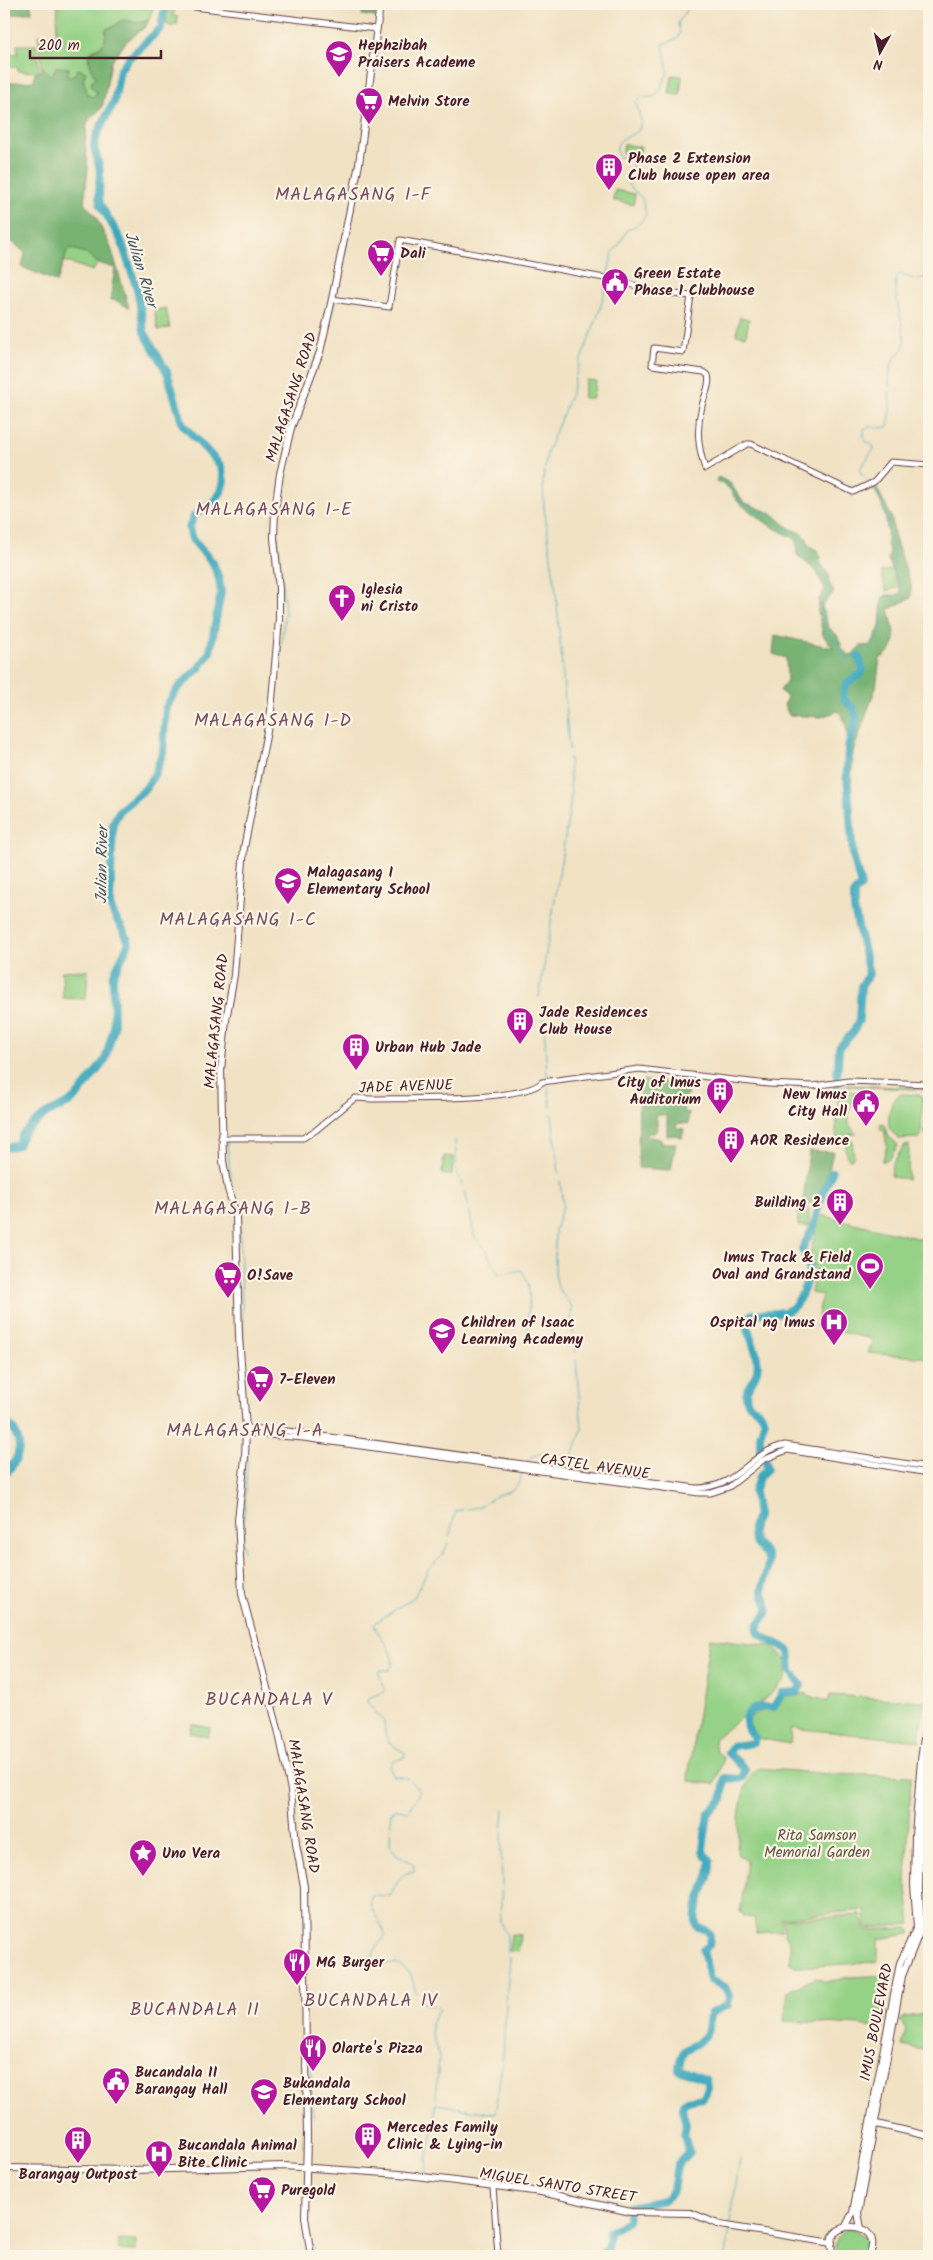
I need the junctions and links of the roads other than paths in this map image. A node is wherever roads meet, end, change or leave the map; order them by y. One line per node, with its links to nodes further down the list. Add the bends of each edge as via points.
1 (172, 4): 3 (street)
2 (380, 4): 3 (main road, MALAGASANG ROAD)
3 (376, 29): 4 (main road, MALAGASANG ROAD, via 356,179)
4 (332, 299): 5 (street, via 389,307 400,240 691,296 683,352 654,348 652,365 708,375 698,437 705,469 751,444 853,492 870,484 890,462); 7 (main road, MALAGASANG ROAD, via 320,352 291,428 274,510 280,600 278,629 270,720 244,848 234,975 221,1070)
5 (929, 465)
6 (929, 1084): 7 (street, JADE AVENUE, via 849,1081 813,1086 768,1084 639,1069 542,1082 536,1088 497,1095 355,1098 303,1138)
7 (221, 1138): 8 (main road, MALAGASANG ROAD, via 228,1189 236,1215 239,1337)
8 (246, 1430): 9 (street, CASTEL AVENUE, via 280,1430 696,1488 720,1484 736,1476 763,1453 785,1445); 10 (street, CASTEL AVENUE, via 699,1493 729,1487 763,1460 787,1450); 16 (main road, MALAGASANG ROAD, via 238,1520 242,1594 291,1790 304,1886)
9 (929, 1467)
10 (929, 1473)
11 (929, 1703): 13 (main road, IMUS BOULEVARD, via 921,1760)
12 (929, 1741): 13 (main road, IMUS BOULEVARD)
13 (917, 1865): 14 (main road, IMUS BOULEVARD, via 922,1928 902,1976)
14 (872, 2123): 15 (main road); 21 (main road, IMUS BOULEVARD, via 853,2212); 22 (main road, IMUS BOULEVARD, via 858,2213)
15 (929, 2136)
16 (307, 2152): 17 (main road, via 302,2162); 18 (main road, MALAGASANG ROAD)
17 (292, 2167): 18 (main road, MIGUEL SANTO STREET); 19 (main road, MIGUEL SANTO STREET)
18 (306, 2167): 20 (main road, MIGUEL SANTO STREET, via 400,2174); 24 (main road, MALAGASANG ROAD, via 305,2217)
19 (4, 2168)
20 (494, 2187): 23 (main road, MIGUEL SANTO STREET, via 541,2192 628,2212 691,2213 723,2226); 25 (street)
21 (846, 2226): 22 (main road); 23 (main road, IMUS BOULEVARD, via 836,2233)
22 (862, 2228): 27 (main road, IMUS BOULEVARD, via 871,2238)
23 (832, 2243): 26 (main road)
24 (311, 2256)
25 (498, 2256)
26 (834, 2256)
27 (870, 2256)

